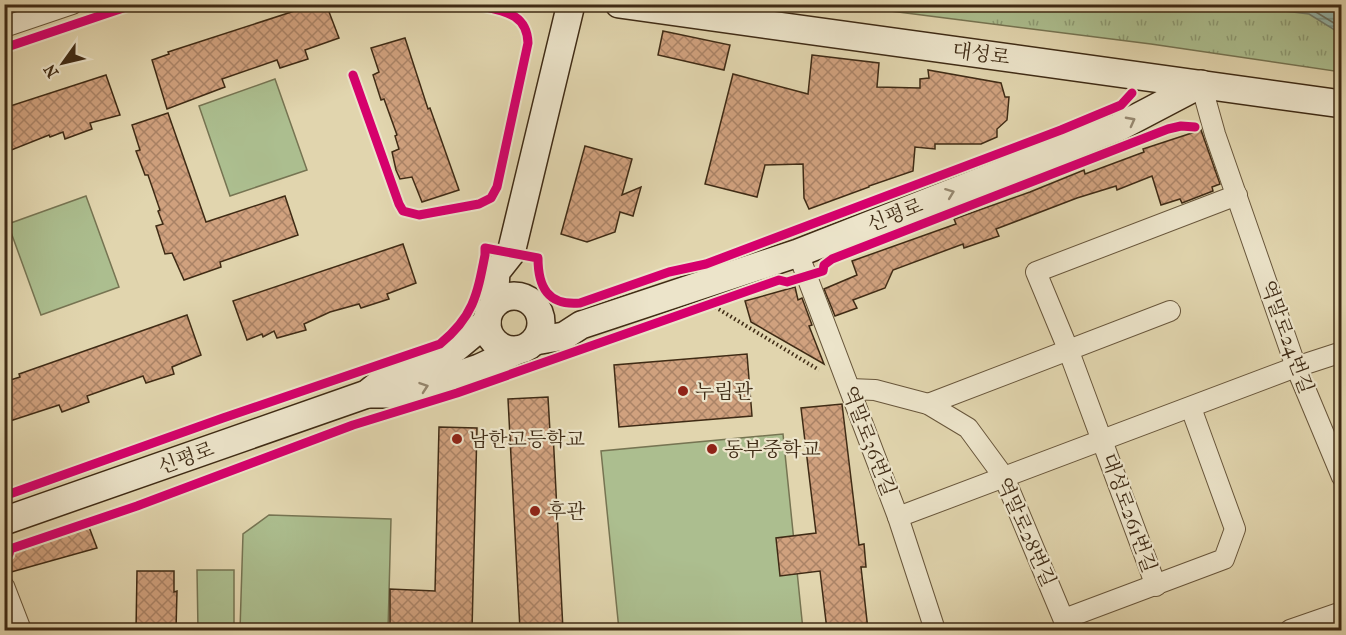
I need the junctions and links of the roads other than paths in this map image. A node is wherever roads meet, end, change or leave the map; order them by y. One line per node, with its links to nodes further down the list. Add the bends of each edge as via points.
1 (72, 4): 4 (street)
2 (571, 4): 8 (street)
3 (620, 4): 5 (street, 대성로)
4 (4, 27)
5 (1201, 84): 6 (street, 대성로); 7 (street, 역말로24번길); 9 (street, 신평로, one-way to 5, via 1119,127)
6 (1337, 108)
7 (1237, 195): 15 (street, via 1036,272); 17 (street, 역말로24번길)
8 (511, 253): 10 (street); 12 (street, via 496,272)
9 (798, 253): 13 (street, 신평로); 18 (street, 역말로36번길)
10 (532, 302): 12 (street, via 510,295 501,298); 13 (street); 14 (street, via 542,324 540,333)
11 (1170, 311): 15 (street)
12 (490, 313): 14 (street, via 488,331 500,346 508,350); 19 (street, 신평로, via 457,347 438,359 393,373)
13 (581, 325): 14 (street, 신평로, via 564,336)
14 (526, 346): 19 (street, 신평로, one-way to 14, via 403,394 479,368)
15 (1068, 349): 20 (street); 22 (street)
16 (1341, 352): 17 (street, 대성로261번길)
17 (1296, 367): 21 (street, 대성로261번길); 24 (street, 역말로24번길)
18 (850, 389): 20 (street, 역말로28번길, via 875,390); 25 (street, 역말로36번길)
19 (367, 394): 26 (street, 신평로)
20 (928, 404): 23 (street, 역말로28번길, via 968,428)
21 (1191, 408): 22 (street, 대성로261번길); 28 (street, 역말로28번길, via 1235,529 1224,559)
22 (1103, 440): 23 (street, 대성로261번길); 28 (street, 대성로261번길)
23 (1004, 477): 25 (street, 대성로261번길); 30 (street, 역말로28번길)
24 (1341, 477)
25 (898, 517): 32 (street, 역말로36번길)
26 (4, 521)
27 (4, 586): 31 (street)
28 (1156, 586): 30 (street, 역말로28번길)
29 (1341, 612): 33 (street)
30 (1066, 625)
31 (21, 630)
32 (935, 630)
33 (1290, 630)

